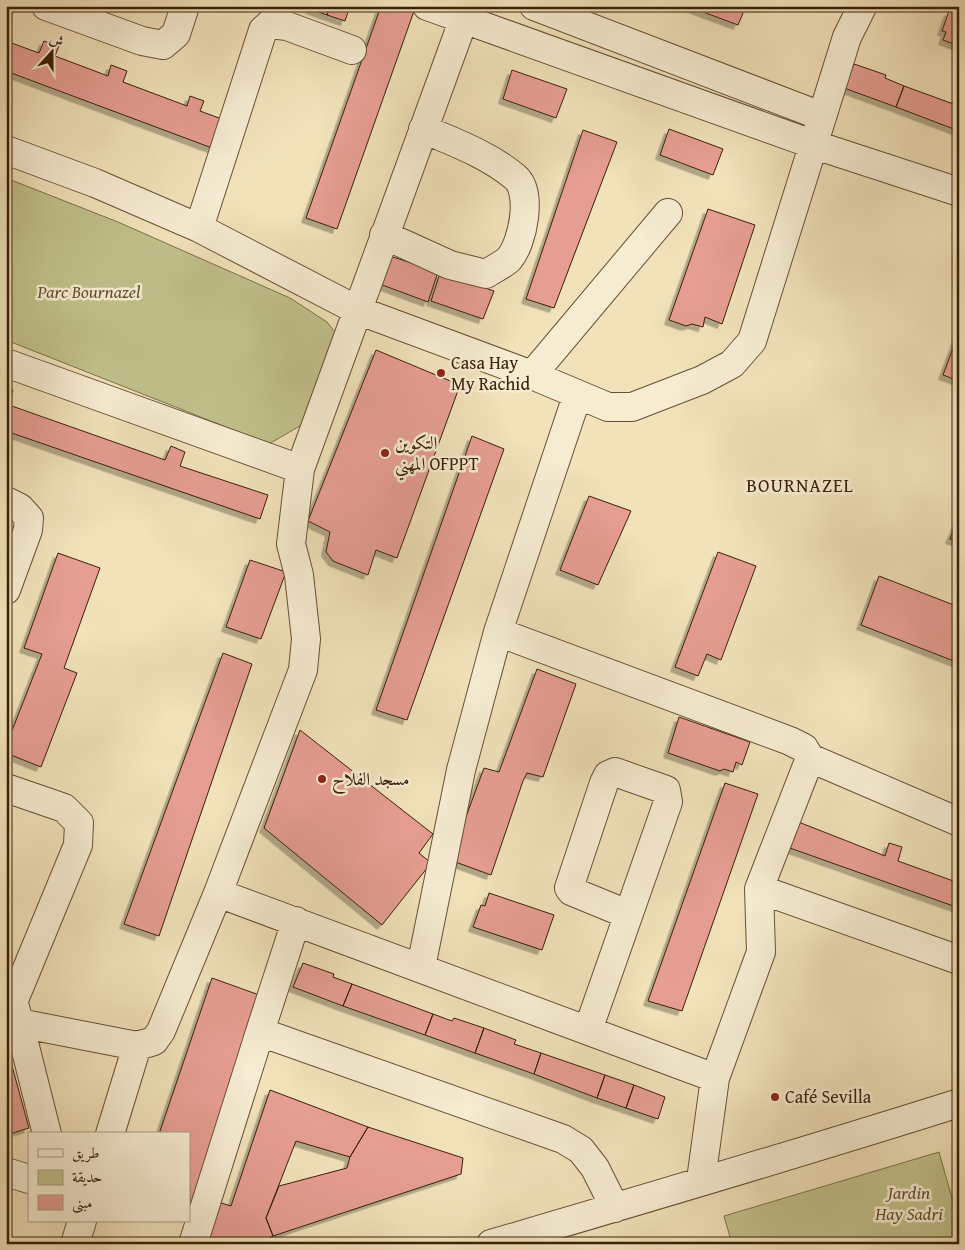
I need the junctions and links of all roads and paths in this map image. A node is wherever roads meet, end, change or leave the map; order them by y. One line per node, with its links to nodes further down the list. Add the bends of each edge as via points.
1 (46, 6): 2 (street, via 163,46 176,34)
2 (185, 6)
3 (427, 6): 6 (street)
4 (534, 6): 8 (street)
5 (862, 7): 8 (street, via 847,37)
6 (463, 21): 9 (street); 10 (street)
7 (352, 50): 14 (street, via 287,26 270,24 263,30)
8 (821, 116): 10 (street)
9 (423, 129): 15 (street); 15 (street, via 463,146 517,178 526,202 523,230 509,259 486,274 450,265)
10 (812, 144): 12 (street); 19 (street, via 752,341 732,364 702,380 632,407 608,407)
11 (6, 150): 14 (street, via 95,183)
12 (959, 192)
13 (668, 213): 18 (street)
14 (199, 228): 16 (street)
15 (384, 235): 16 (street)
16 (358, 310): 18 (street); 20 (street)
17 (6, 363): 20 (street)
18 (532, 375): 19 (street)
19 (577, 396): 23 (street)
20 (300, 469): 28 (street, via 291,544 299,575 306,638 303,670)
21 (6, 501): 22 (street, via 20,508 29,518 28,530)
22 (6, 590)
23 (498, 632): 24 (street, via 790,741 804,748); 32 (street, via 461,770)
24 (810, 758): 26 (street); 27 (street)
25 (6, 788): 34 (street, via 64,808 79,823 78,845)
26 (959, 822)
27 (759, 889): 31 (street); 38 (street, via 761,952)
28 (218, 893): 30 (street); 37 (street, via 161,1032 154,1041)
29 (627, 914): 29 (street, via 669,796 666,790 615,772 608,775 604,783 569,888); 35 (street)
30 (296, 921): 32 (street); 36 (street)
31 (959, 960)
32 (420, 967): 35 (street)
33 (6, 973): 34 (street)
34 (16, 1011): 37 (street); 40 (street)
35 (588, 1030): 38 (street)
36 (260, 1032): 45 (street, via 563,1139 581,1150 595,1168); 49 (street)
37 (137, 1046): 41 (street)
38 (714, 1078): 44 (street)
39 (959, 1103): 44 (street, via 814,1149)
40 (46, 1132)
41 (111, 1132)
42 (6, 1172): 43 (street)
43 (28, 1179)
44 (701, 1180): 45 (street)
45 (615, 1208): 50 (street)
46 (70, 1222): 48 (street)
47 (82, 1222): 48 (street)
48 (75, 1244)
49 (192, 1244)
50 (491, 1244)

